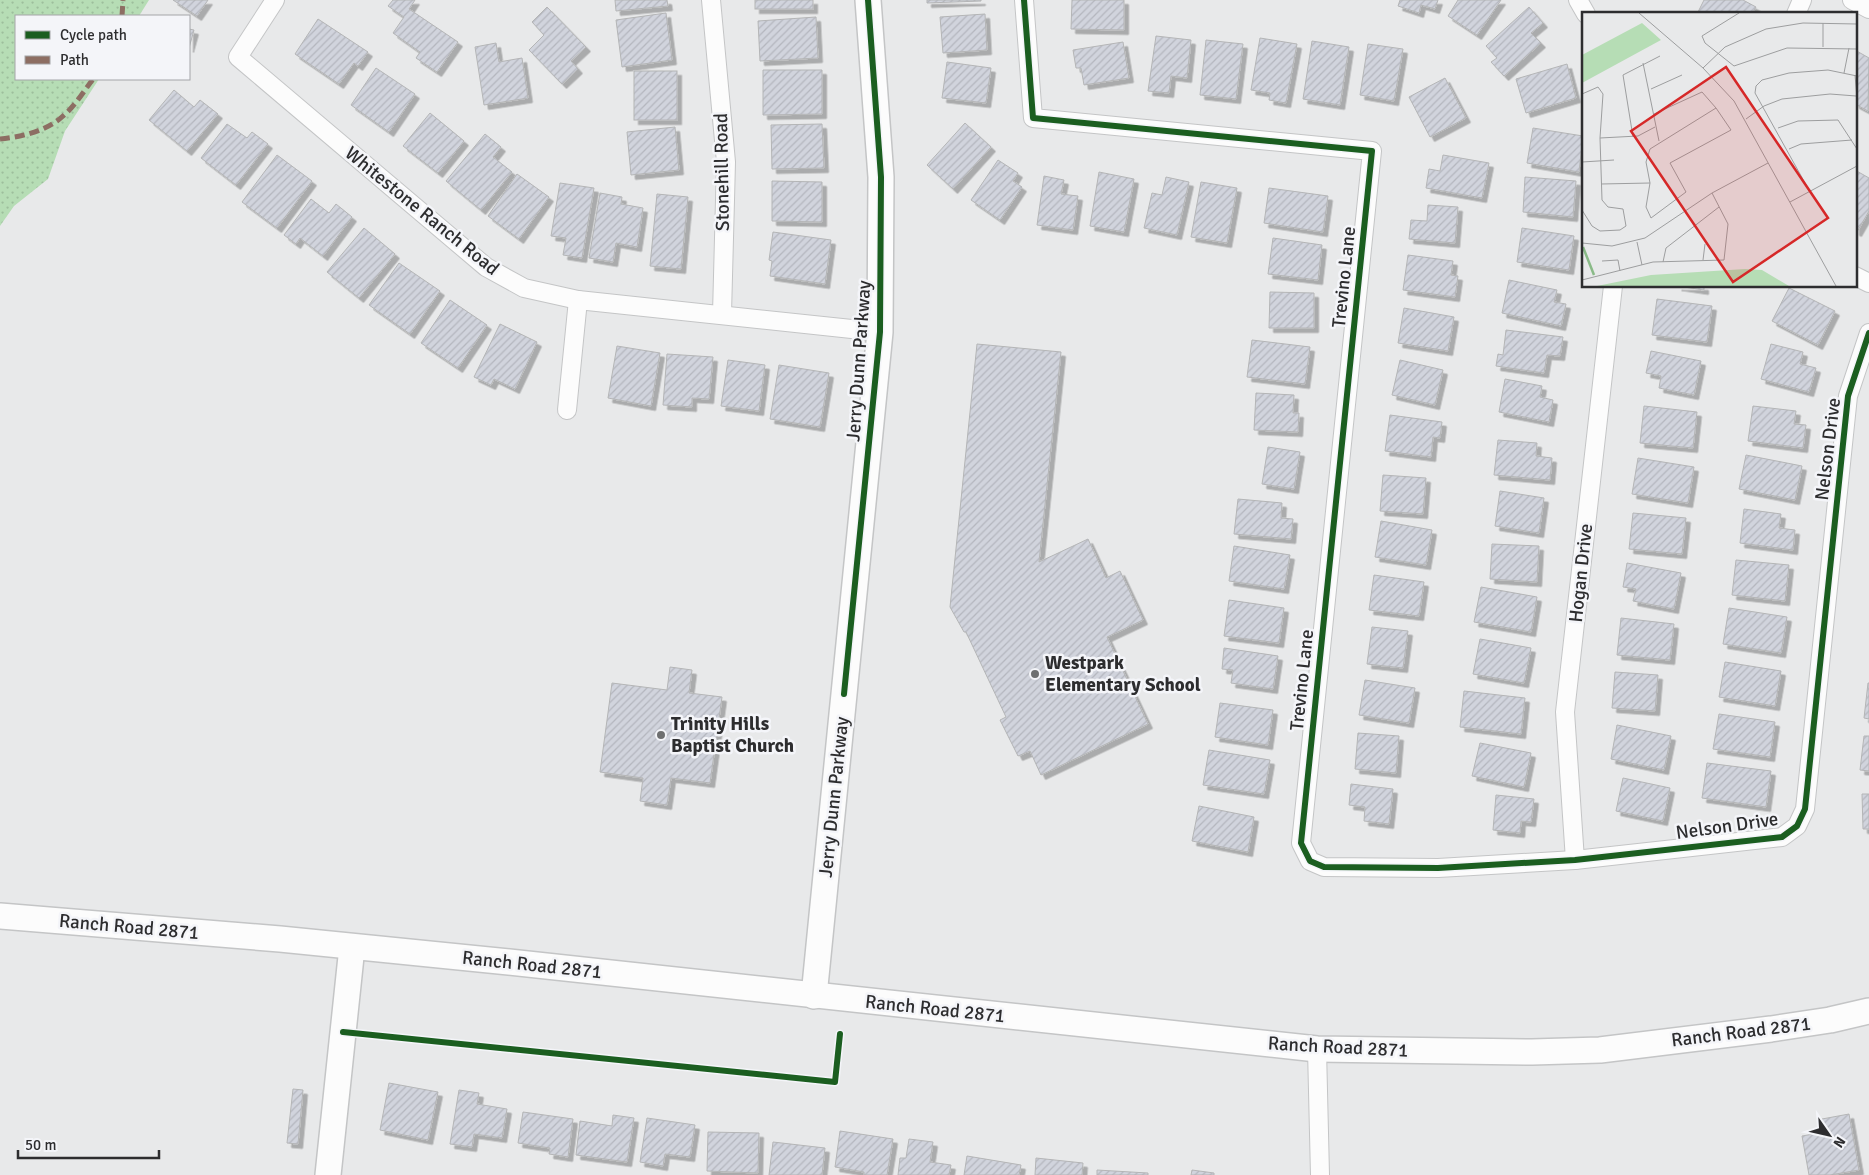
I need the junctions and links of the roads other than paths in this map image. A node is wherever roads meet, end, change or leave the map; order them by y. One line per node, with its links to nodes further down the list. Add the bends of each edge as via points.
1 (275, 0): 14 (street, Whitestone Ranch Road, via 238,57 486,267 524,288)
2 (711, 0): 15 (street, Stonehill Road, via 726,162)
3 (868, 0): 16 (main road, Jerry Dunn Parkway, via 881,177)
4 (1024, 0): 20 (street, Trevino Lane, via 1033,118 1372,151 1301,843)
5 (1578, 0): 9 (street)
6 (1802, 0): 10 (street)
7 (1852, 0): 8 (street)
8 (1869, 9)
9 (1585, 12)
10 (1797, 12)
11 (1856, 276): 12 (street)
12 (1869, 283)
13 (1613, 288): 19 (street, Hogan Drive, via 1565,712)
14 (578, 300): 15 (street, Whitestone Ranch Road); 18 (street)
15 (722, 314): 16 (street, Whitestone Ranch Road)
16 (880, 332): 23 (main road, Jerry Dunn Parkway)
17 (1869, 333): 19 (street, Nelson Drive, via 1848,396 1805,809 1797,826 1782,837)
18 (567, 410)
19 (1575, 860): 20 (street, Nelson Drive, via 1438,868 1324,867)
20 (1310, 861)
21 (0, 916): 22 (main road, Ranch Road 2871)
22 (352, 947): 23 (main road, Ranch Road 2871); 26 (main road)
23 (814, 996): 25 (main road, Ranch Road 2871)
24 (1869, 1012): 25 (main road, Ranch Road 2871, via 1771,1029 1600,1050)
25 (1317, 1049): 27 (street)
26 (328, 1175)
27 (1320, 1175)

